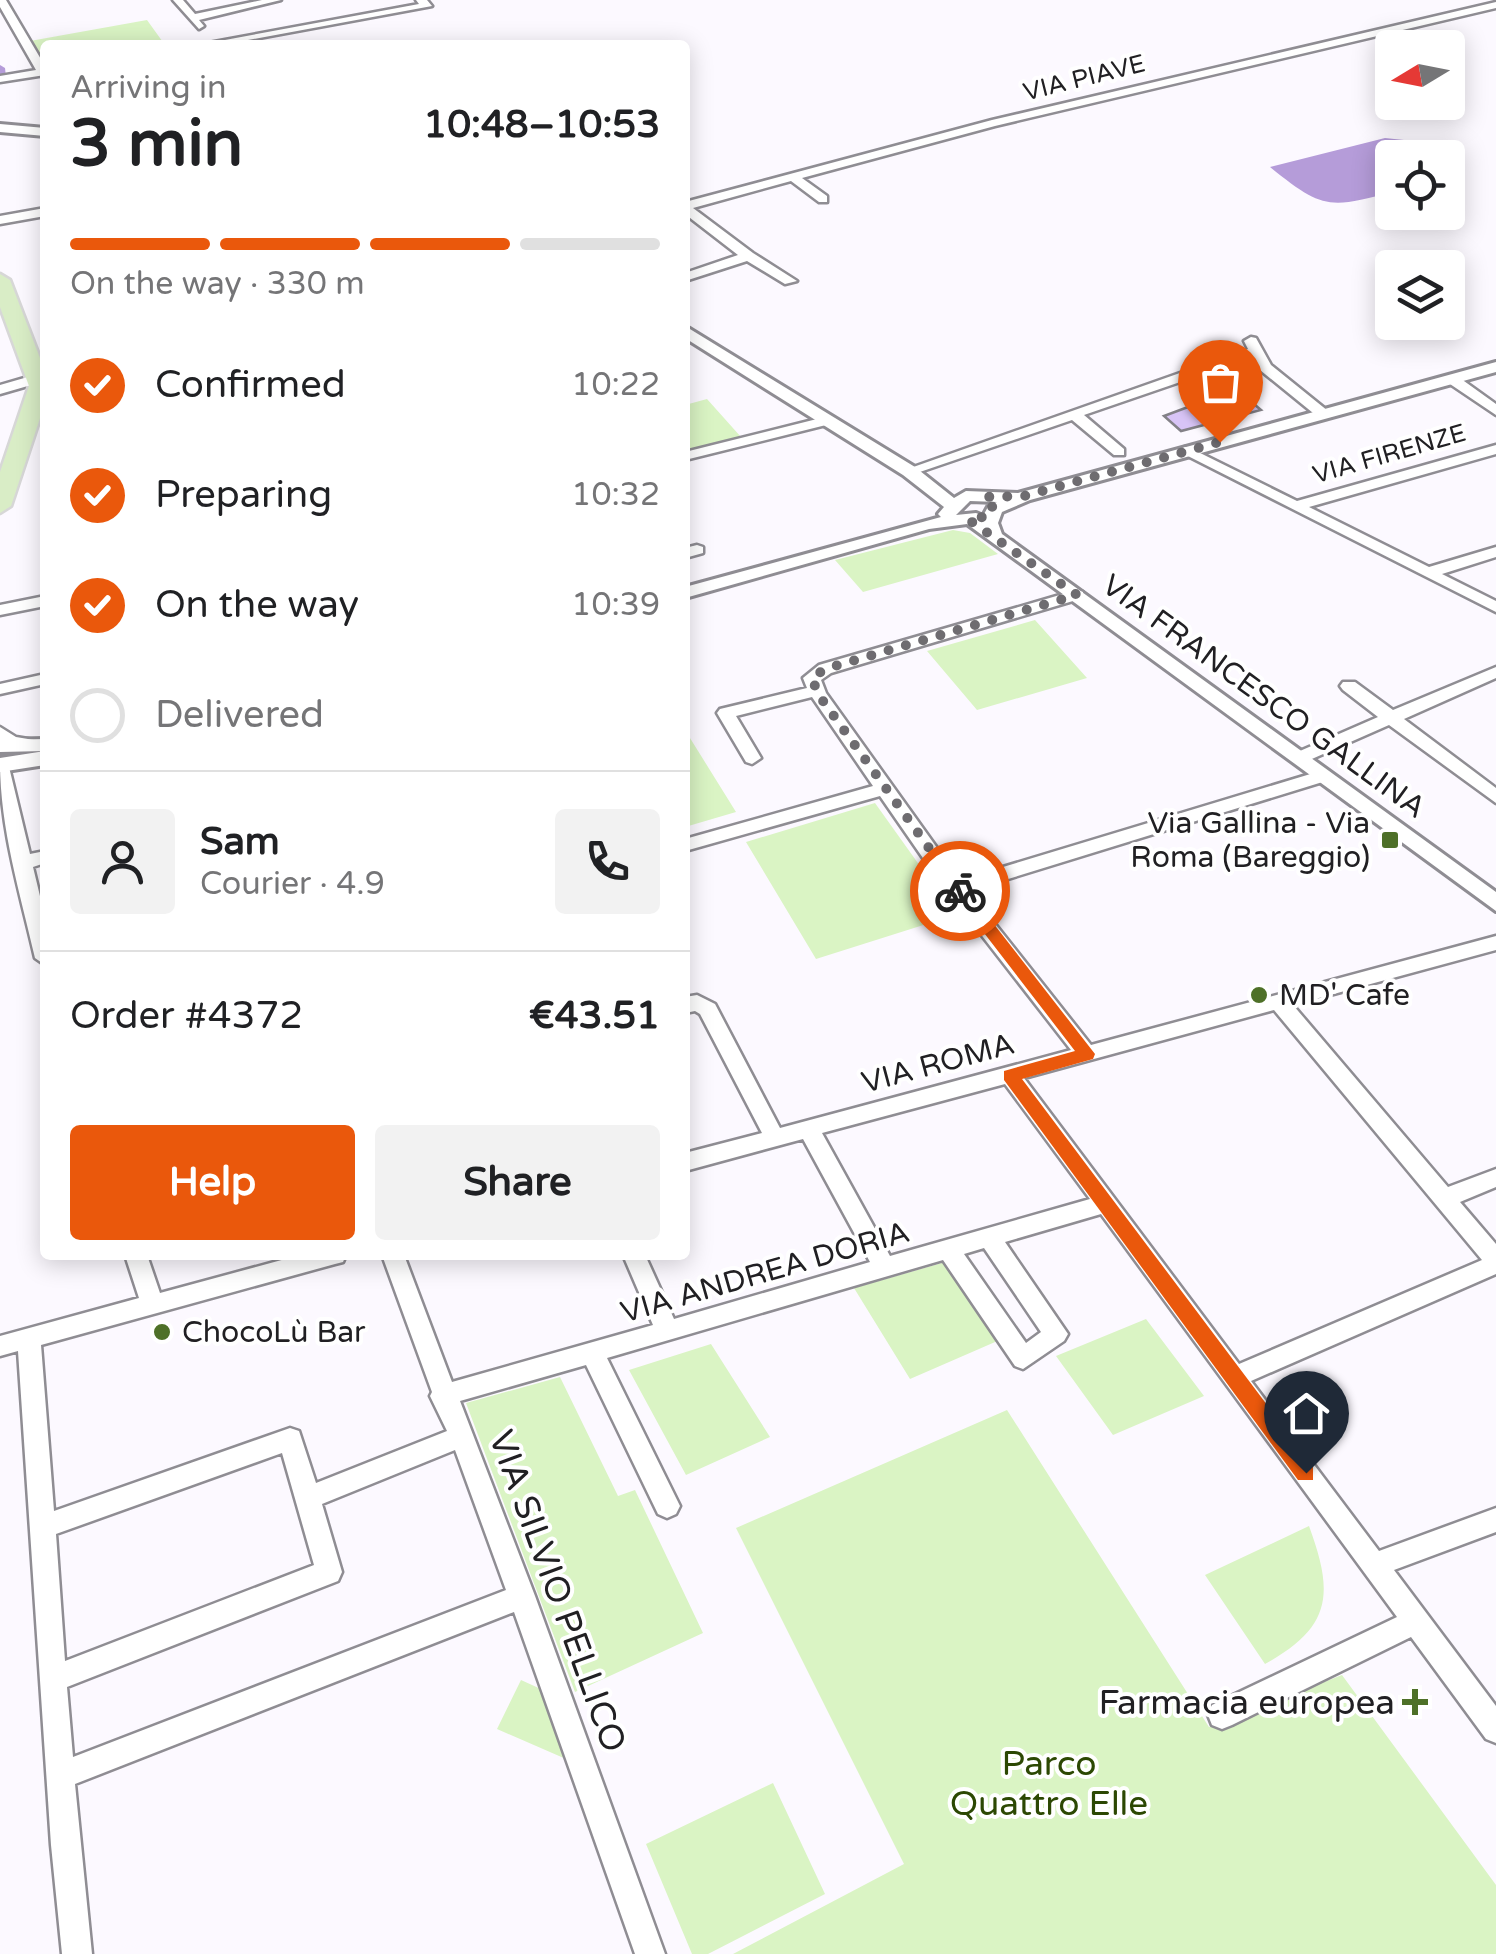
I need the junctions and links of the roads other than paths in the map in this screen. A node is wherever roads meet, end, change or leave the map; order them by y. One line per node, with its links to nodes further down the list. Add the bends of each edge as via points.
1 (1, 0): 10 (street)
2 (178, 0): 7 (street)
3 (422, 0): 9 (street, via 427,6)
4 (276, 1): 5 (street)
5 (254, 4): 7 (street)
6 (1496, 5): 15 (street, VIA PIAVE)
7 (193, 18): 8 (street)
8 (206, 40)
9 (231, 40)
10 (40, 65)
11 (40, 73): 12 (street)
12 (0, 79)
13 (0, 128): 14 (street)
14 (40, 132)
15 (792, 176): 16 (street); 17 (street, VIA PIAVE)
16 (822, 199)
17 (690, 206)
18 (690, 211): 21 (street)
19 (40, 213): 20 (street)
20 (0, 220)
21 (748, 256): 22 (street); 24 (street)
22 (690, 275)
23 (0, 280): 25 (main road)
24 (790, 280)
25 (8, 322): 28 (main road)
26 (690, 333): 36 (street, VIA FRANCESCO GALLINA)
27 (1496, 367): 30 (street)
28 (40, 373)
29 (40, 377): 32 (street)
30 (1452, 379): 33 (street); 34 (street)
31 (40, 382): 42 (main road)
32 (0, 390)
33 (1496, 411)
34 (1322, 414): 35 (street, via 1274,376 1254,346); 38 (street)
35 (1076, 416): 40 (street); 41 (street)
36 (825, 421): 39 (street); 41 (street, VIA FRANCESCO GALLINA)
37 (1496, 449): 43 (street, VIA FIRENZE)
38 (1186, 450): 40 (street); 43 (street)
39 (690, 455)
40 (1118, 461): 44 (street)
41 (909, 471): 44 (street, VIA FRANCESCO GALLINA)
42 (0, 506)
43 (1296, 506): 46 (street)
44 (972, 508): 47 (street); 48 (street, VIA FRANCESCO GALLINA, via 995,538)
45 (1496, 552): 46 (street)
46 (1428, 573): 50 (street)
47 (690, 592)
48 (1077, 595): 54 (street, via 825,669); 64 (street, VIA FRANCESCO GALLINA)
49 (40, 602): 51 (street)
50 (1496, 608)
51 (0, 610)
52 (1496, 672): 57 (street)
53 (40, 680): 56 (street)
54 (814, 684): 63 (street, via 726,713); 67 (street)
55 (1349, 686): 57 (street)
56 (0, 689)
57 (1390, 718): 64 (street); 68 (street)
58 (0, 734): 60 (street)
59 (0, 746): 61 (street)
60 (40, 749)
61 (40, 749)
62 (40, 750): 65 (street)
63 (752, 758)
64 (1299, 758): 66 (street, VIA FRANCESCO GALLINA)
65 (0, 766): 71 (street)
66 (1323, 776): 72 (street); 73 (street, VIA FRANCESCO GALLINA)
67 (884, 789): 69 (street); 72 (street)
68 (1496, 797)
69 (690, 844)
70 (40, 858): 71 (street)
71 (22, 863): 74 (street)
72 (957, 888): 78 (street)
73 (1496, 903)
74 (40, 937)
75 (1496, 943): 76 (street, VIA ROMA)
76 (1280, 1002): 78 (street, VIA ROMA); 84 (street)
77 (690, 1005): 81 (street, via 708,1009)
78 (1087, 1054): 79 (street, VIA ROMA)
79 (1010, 1075): 80 (street, VIA ROMA); 85 (street)
80 (809, 1129): 81 (street, VIA ROMA); 93 (street)
81 (775, 1138): 82 (street, VIA ROMA)
82 (690, 1161)
83 (1496, 1178): 84 (street)
84 (1445, 1198): 92 (street)
85 (1104, 1204): 86 (street, VIA ANDREA DORIA); 99 (street)
86 (988, 1238): 87 (street, VIA ANDREA DORIA); 87 (street, via 1056,1334 1023,1360)
87 (948, 1250): 93 (street, VIA ANDREA DORIA)
88 (138, 1260): 94 (street)
89 (316, 1260): 94 (street)
90 (395, 1260): 100 (street, VIA SILVIO PELLICO)
91 (636, 1260): 95 (street)
92 (1496, 1262): 99 (street)
93 (886, 1268): 95 (street, VIA ANDREA DORIA)
94 (152, 1304): 96 (street)
95 (668, 1331): 98 (street, VIA ANDREA DORIA)
96 (29, 1338): 97 (street); 105 (street)
97 (0, 1346)
98 (592, 1353): 100 (street, VIA ANDREA DORIA); 103 (street)
99 (1232, 1378): 106 (street)
100 (442, 1396): 101 (street, VIA SILVIO PELLICO)
101 (462, 1436): 102 (street); 107 (street, VIA SILVIO PELLICO)
102 (308, 1498): 105 (street, via 290,1440); 109 (street, via 328,1572)
103 (667, 1506)
104 (1496, 1520): 106 (street)
105 (42, 1527): 109 (street)
106 (1374, 1565): 108 (street)
107 (522, 1596): 112 (street); 114 (street, VIA SILVIO PELLICO)
108 (1416, 1621): 110 (street); 111 (street)
109 (54, 1678): 112 (street)
110 (1222, 1715)
111 (1496, 1729)
112 (60, 1776): 113 (street)
113 (77, 1954)
114 (650, 1954)

